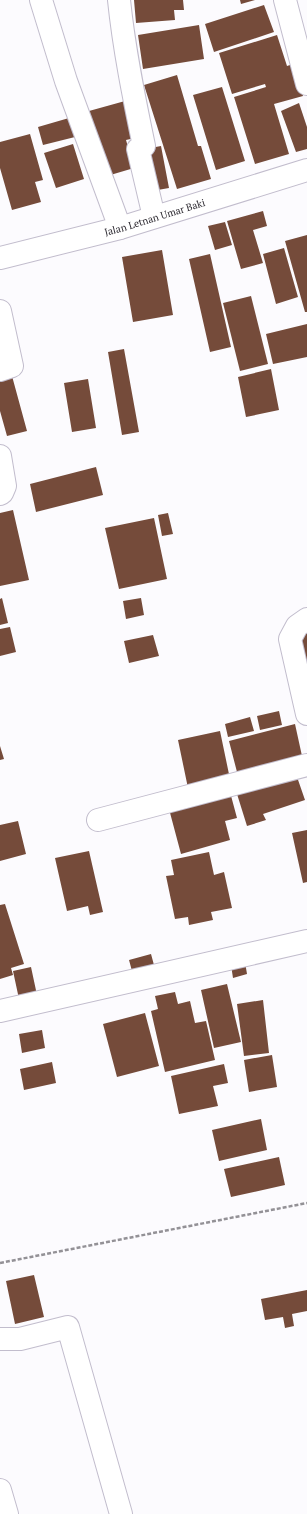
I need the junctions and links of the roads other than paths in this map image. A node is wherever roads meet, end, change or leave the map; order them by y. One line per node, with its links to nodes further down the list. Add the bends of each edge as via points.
1 (41, 0): 7 (street, via 66,82)
2 (119, 0): 6 (street, via 133,95 144,146 138,149)
3 (285, 0): 4 (street)
4 (307, 84)
5 (307, 170): 6 (street, Jalan Letnan Umar Baki)
6 (154, 217): 7 (street, Jalan Letnan Umar Baki)
7 (120, 228): 8 (street, Jalan Letnan Umar Baki)
8 (0, 258)
9 (0, 311): 10 (street, via 12,366)
10 (0, 370)
11 (0, 456): 12 (street, via 5,486)
12 (0, 494)
13 (307, 619): 14 (street, via 297,626 290,639)
14 (307, 714)
15 (307, 765): 16 (street)
16 (98, 820)
17 (307, 941): 18 (street)
18 (0, 1011)
19 (0, 1339): 22 (street, via 20,1340 68,1327)
20 (0, 1490): 21 (street)
21 (7, 1514)
22 (121, 1514)

